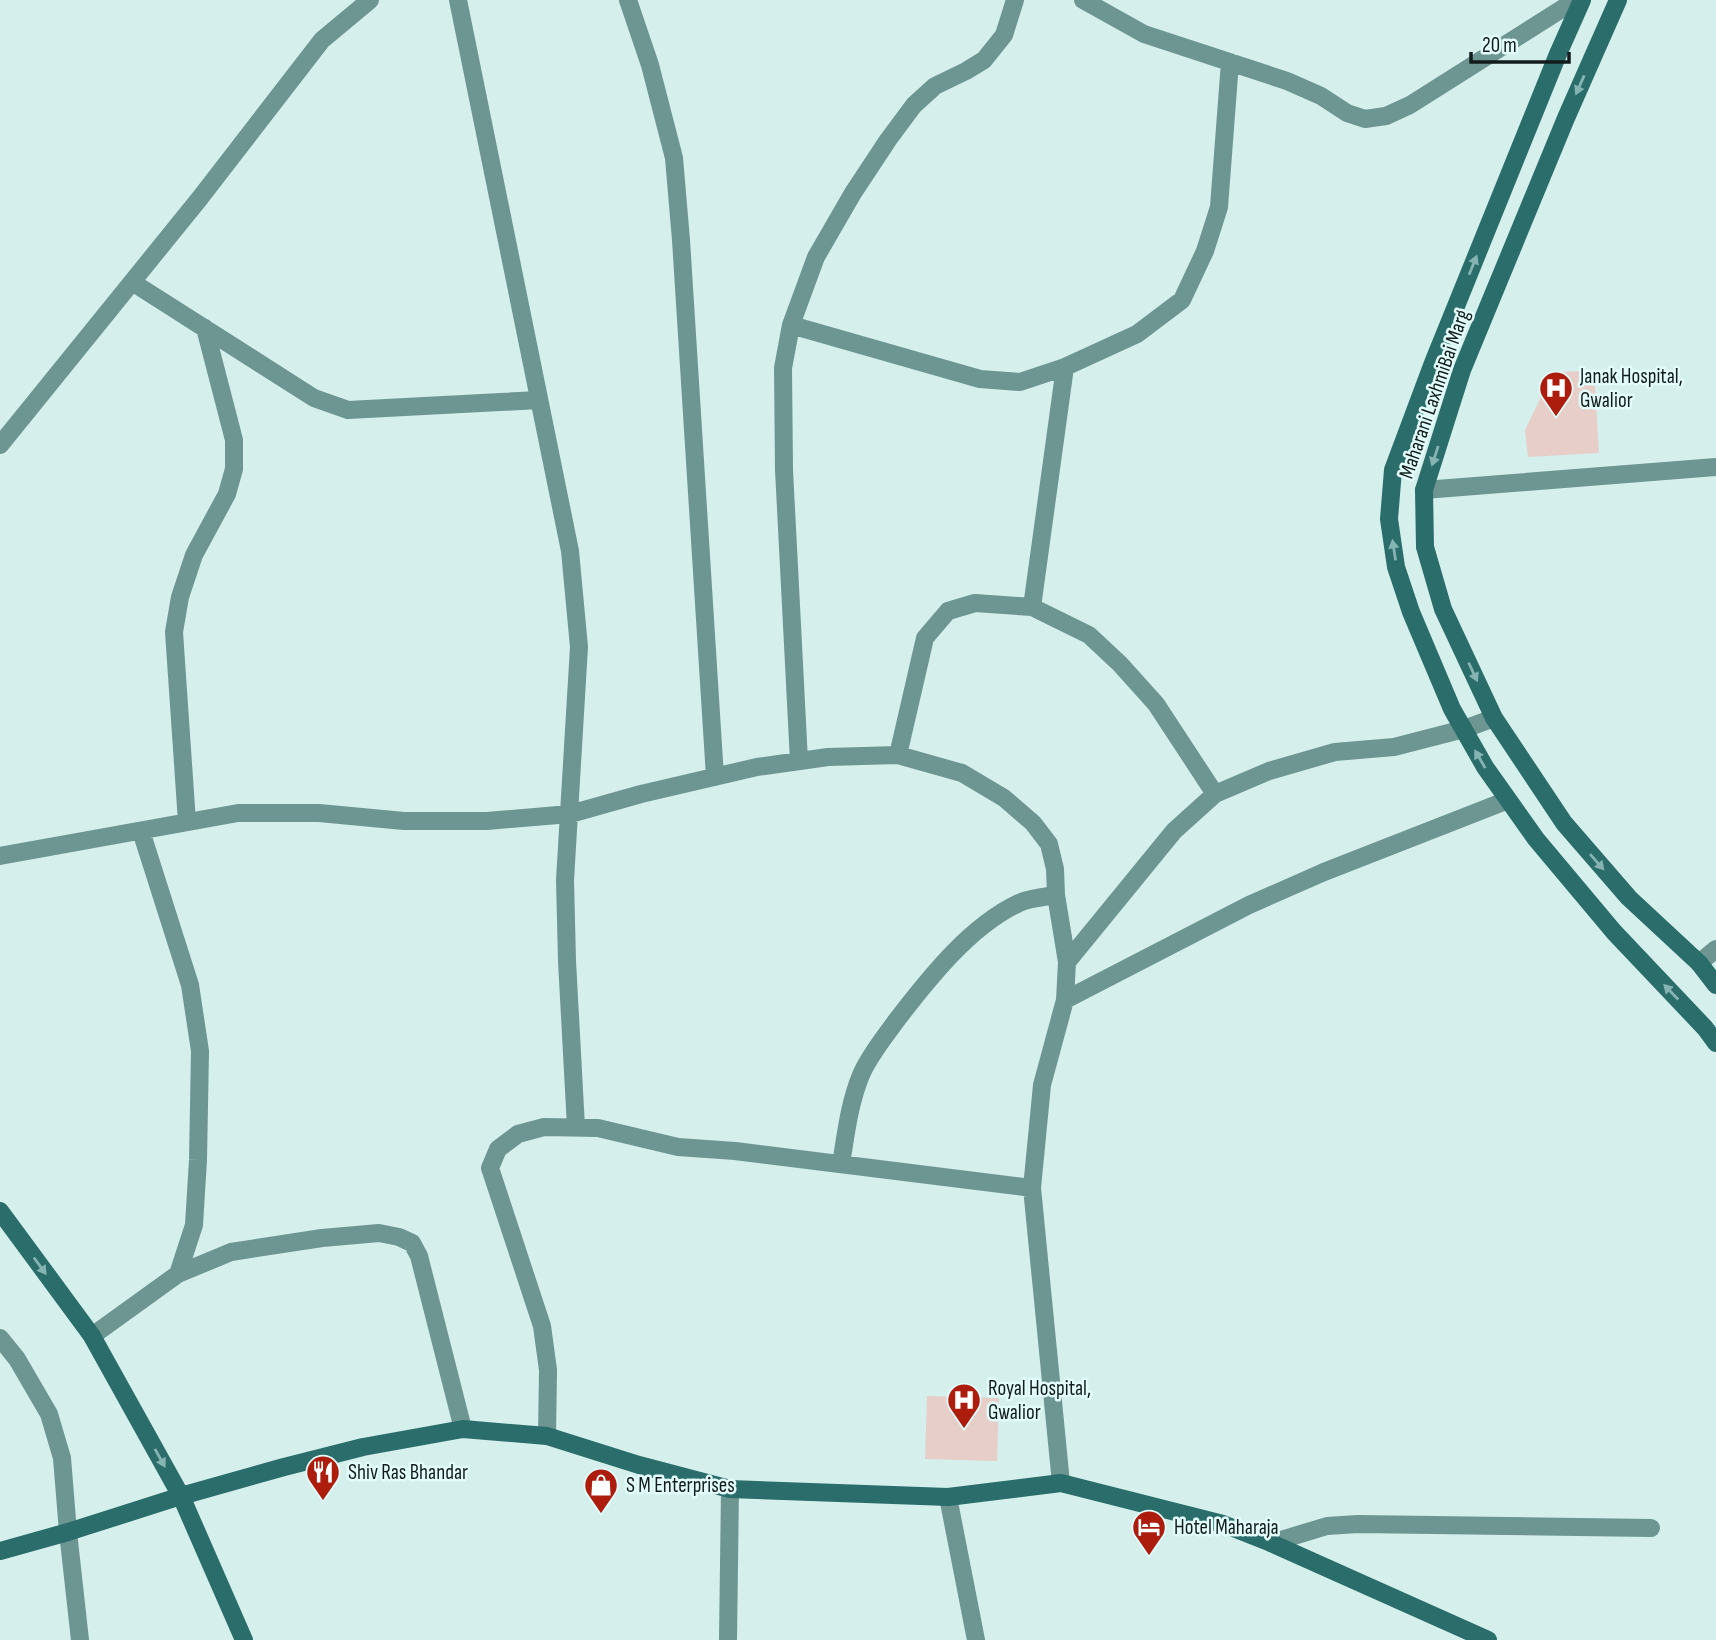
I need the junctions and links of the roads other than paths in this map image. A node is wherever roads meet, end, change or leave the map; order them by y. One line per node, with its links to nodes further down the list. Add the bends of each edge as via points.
1 (370, 0): 9 (street, via 322,40)
2 (458, 0): 13 (street)
3 (628, 0): 22 (street, via 674,158)
4 (1015, 0): 10 (street, via 1004,35 985,60 934,86 888,139 816,257)
5 (1083, 0): 8 (street, via 1144,34)
6 (1579, 0): 8 (street, via 1386,116 1366,119 1347,113 1299,86); 19 (main road, one-way to 6, via 1411,612 1396,566 1389,519 1393,470)
7 (1618, 0): 16 (main road, Maharani LaxhmiBai Marg, one-way to 16, via 1462,370)
8 (1230, 62): 12 (street, via 1219,207 1182,300 1137,334)
9 (132, 282): 11 (street); 14 (street)
10 (791, 325): 12 (street, via 980,379 1020,382); 21 (street, via 783,368 784,470)
11 (205, 328): 13 (street, via 314,398 348,410); 26 (street, via 234,440 234,469 227,494 194,555 174,632)
12 (1065, 367): 17 (street)
13 (539, 400): 25 (street, via 570,551 579,647)
14 (0, 444)
15 (1716, 467): 16 (street)
16 (1424, 490): 18 (main road, Maharani LaxhmiBai Marg, one-way to 18, via 1425,547 1443,609)
17 (1032, 607): 20 (street, via 975,603 948,611 925,638); 23 (street, via 1089,635 1120,664 1156,704)
18 (1494, 718): 19 (street); 32 (main road, Maharani LaxhmiBai Marg, one-way to 32, via 1564,823 1629,898)
19 (1464, 729): 23 (street, via 1395,747 1335,752 1269,771); 24 (main road, one-way to 19)
20 (898, 755): 21 (street); 29 (street, via 962,774 1004,798 1033,822 1049,844)
21 (799, 761): 22 (street)
22 (715, 777): 25 (street)
23 (1215, 794): 31 (street, via 1174,831)
24 (1508, 800): 34 (street, via 1249,905); 35 (main road, one-way to 24, via 1614,932)
25 (570, 814): 26 (street, via 404,821 319,813 238,813); 36 (street, via 565,880)
26 (187, 822): 27 (street)
27 (141, 831): 28 (street); 40 (street, via 190,985 200,1051 194,1225)
28 (0, 856)
29 (1056, 895): 31 (street); 37 (street, via 1022,902 992,919 930,979 862,1074 848,1116)
30 (1716, 949): 32 (street)
31 (1067, 962): 34 (street)
32 (1699, 963): 33 (main road, Maharani LaxhmiBai Marg)
33 (1716, 985)
34 (1065, 1000): 38 (street, via 1042,1085)
35 (1716, 1043)
36 (576, 1127): 37 (street, via 678,1147); 44 (street, via 544,1127 518,1134 498,1149 490,1168 542,1326 548,1370)
37 (841, 1164): 38 (street)
38 (1032, 1188): 45 (street)
39 (0, 1210): 41 (main road, one-way to 41)
40 (178, 1274): 41 (street); 43 (street, via 231,1252 322,1238 379,1233 412,1243)
41 (92, 1336): 47 (main road, one-way to 47)
42 (0, 1338): 50 (street, via 49,1414 62,1458)
43 (463, 1429): 44 (main road); 47 (main road, via 363,1447)
44 (547, 1436): 46 (main road)
45 (1061, 1483): 48 (main road); 51 (main road, via 1223,1524)
46 (730, 1489): 48 (main road); 55 (street)
47 (181, 1496): 50 (main road); 54 (main road)
48 (948, 1497): 56 (street)
49 (1651, 1528): 51 (street, via 1358,1524 1327,1526)
50 (68, 1532): 52 (main road); 53 (street)
51 (1271, 1543): 57 (main road)
52 (0, 1551)
53 (80, 1640)
54 (244, 1640)
55 (728, 1640)
56 (976, 1640)
57 (1488, 1640)

